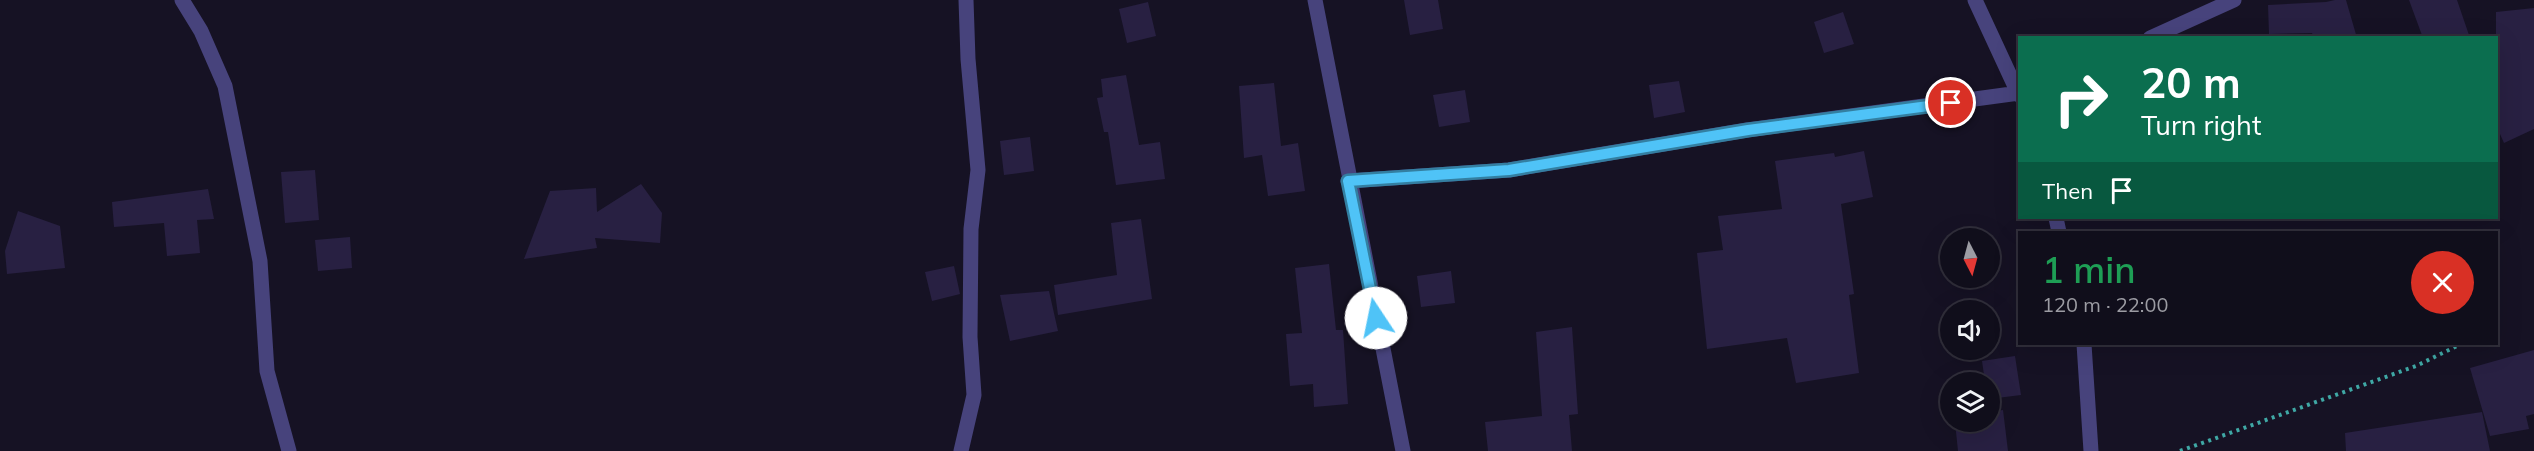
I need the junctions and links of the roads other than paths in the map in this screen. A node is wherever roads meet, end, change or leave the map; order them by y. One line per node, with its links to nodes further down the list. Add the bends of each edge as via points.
1 (182, 0): 11 (street, via 201,31 225,86 260,261 267,371)
2 (966, 0): 12 (street, via 978,170 971,229 974,395)
3 (1315, 0): 9 (street)
4 (1975, 0): 7 (street)
5 (2234, 0): 6 (street)
6 (2154, 36)
7 (2018, 92)
8 (2018, 94): 9 (street, via 1748,130 1509,170)
9 (1348, 181): 13 (street)
10 (2084, 345): 14 (street)
11 (289, 451)
12 (961, 451)
13 (1403, 451)
14 (2091, 451)

